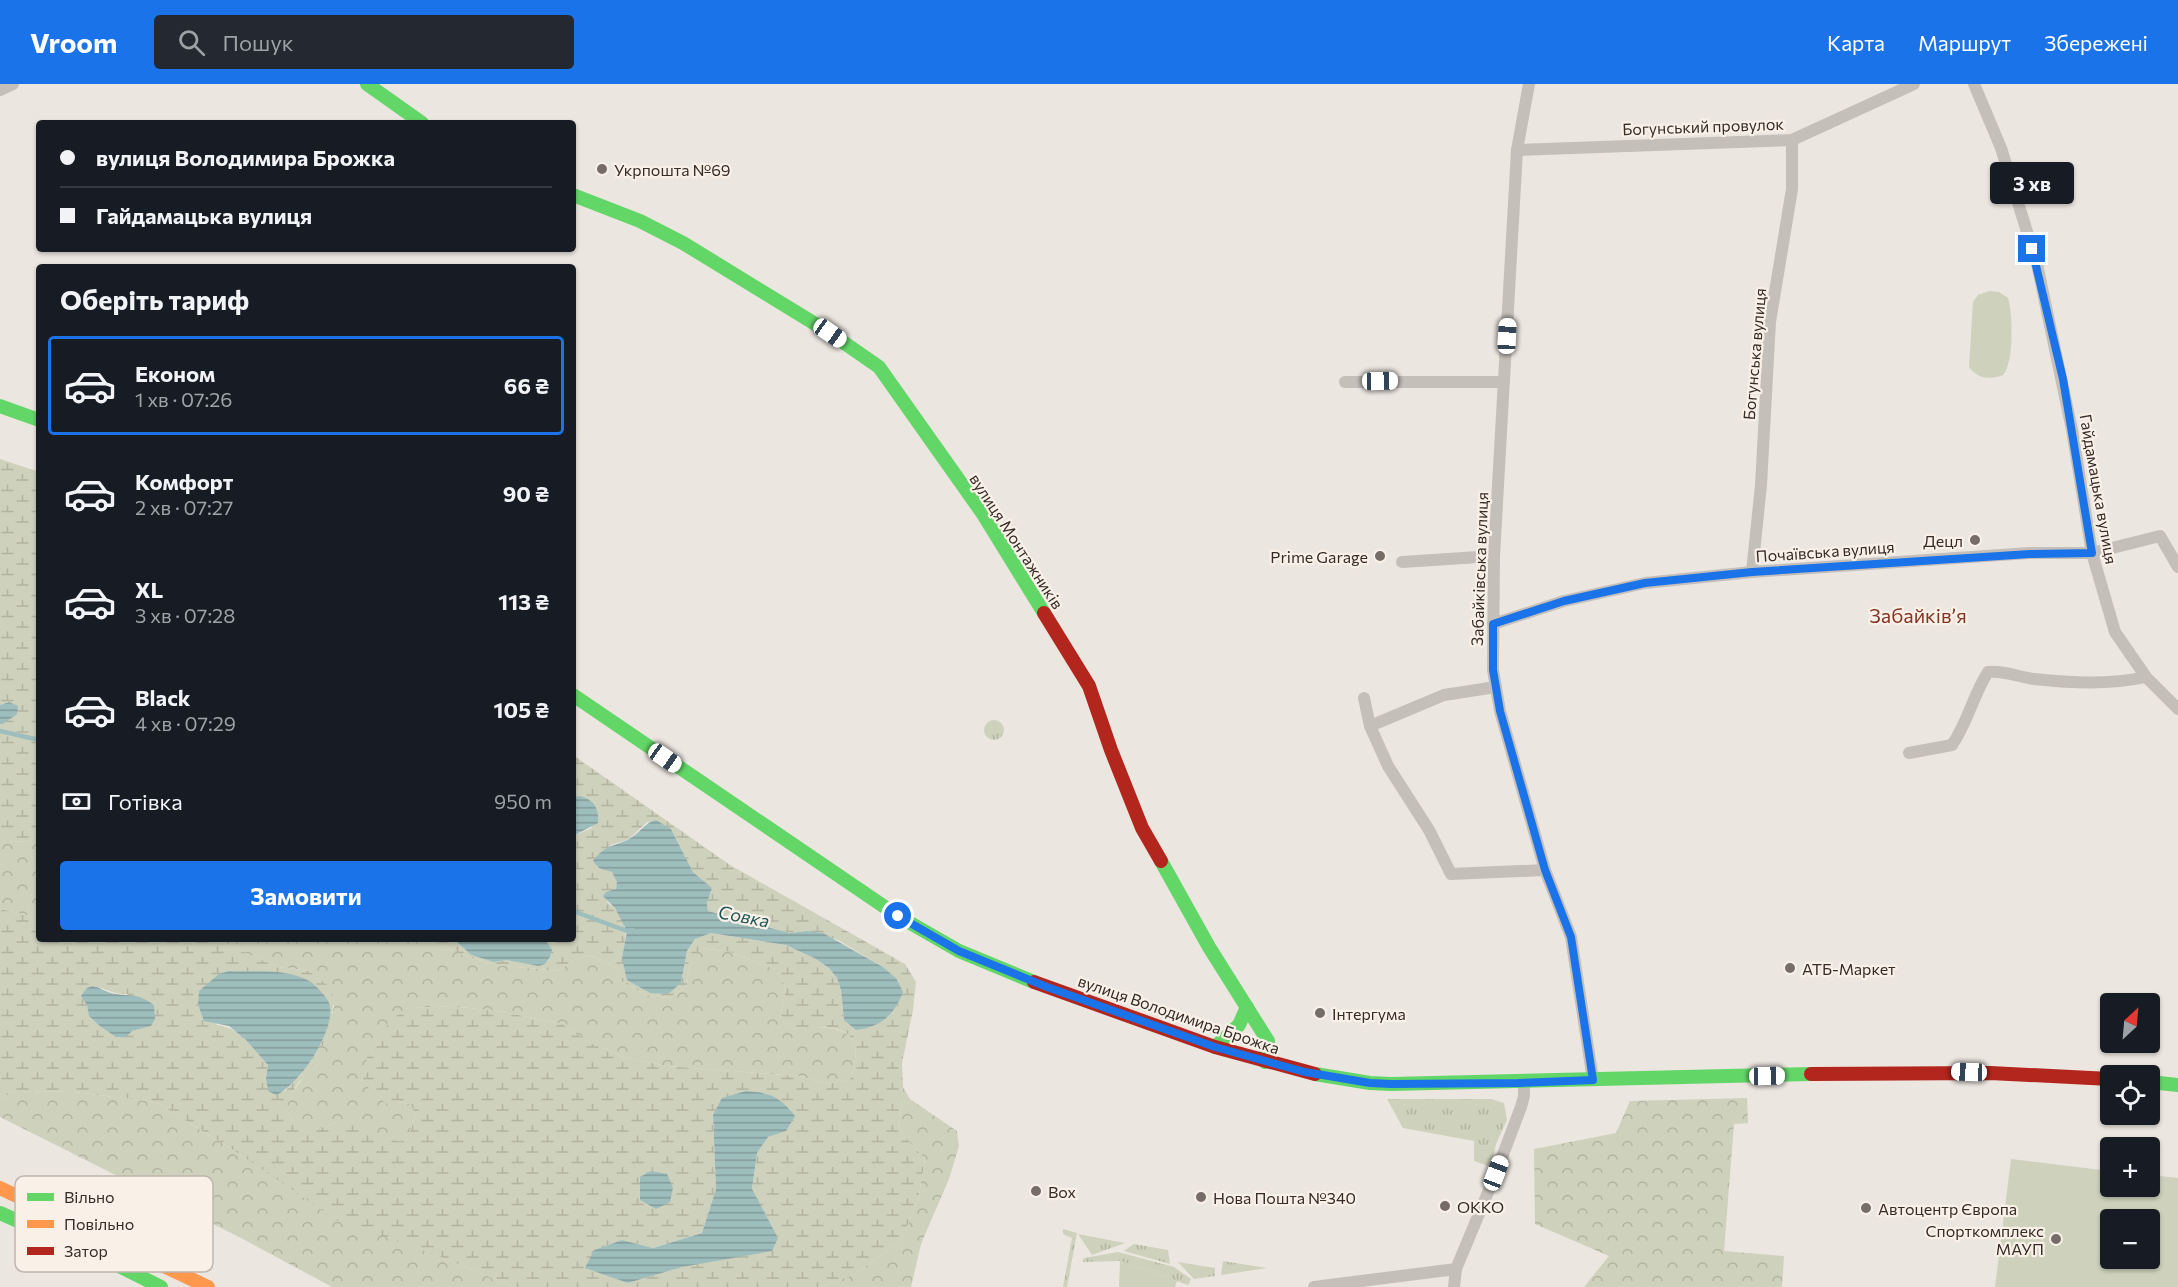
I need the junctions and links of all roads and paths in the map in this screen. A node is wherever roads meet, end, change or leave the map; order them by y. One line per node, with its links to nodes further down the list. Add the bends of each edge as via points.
1 (13, 84): 6 (street)
2 (367, 84): 7 (main road)
3 (1529, 84): 9 (street, Забайківська вулиця)
4 (1914, 84): 8 (street, Богунський провулок)
5 (1974, 84): 15 (street, Гайдамацька вулиця, via 2001,148 2037,264 2070,420)
6 (0, 90)
7 (418, 120)
8 (1792, 140): 9 (street, Богунський провулок); 19 (street, Богунська вулиця, via 1792,189 1770,322)
9 (1517, 150): 12 (street, Забайківська вулиця)
10 (576, 196): 29 (main road, вулиця Монтажників, via 683,243 879,367 983,514 1089,686 1142,828)
11 (1345, 382): 12 (street)
12 (1504, 382): 16 (street, Забайківська вулиця)
13 (0, 406): 14 (main road)
14 (36, 419)
15 (2092, 553): 18 (street, Почаївська вулиця, via 2160,536); 19 (street, Почаївська вулиця); 21 (street, Гайдамацька вулиця, via 2115,632)
16 (1494, 556): 17 (street); 20 (street, Забайківська вулиця)
17 (1402, 562)
18 (2178, 567)
19 (1752, 572): 20 (street, Почаївська вулиця, via 1645,583 1564,601)
20 (1493, 624): 22 (street, Забайківська вулиця)
21 (2146, 677): 25 (street, Гайдамацька вулиця); 27 (street, via 2101,683 1988,672 1952,745)
22 (1496, 687): 26 (street, via 1444,695); 28 (street, Забайківська вулиця)
23 (576, 697): 30 (main road, вулиця Володимира Брожка, via 933,937 1047,987)
24 (1364, 698): 26 (street)
25 (2178, 709)
26 (1370, 726): 28 (street, via 1388,766 1429,830 1451,874)
27 (1909, 753)
28 (1545, 870): 33 (street, Забайківська вулиця, via 1571,937)
29 (1247, 1007): 30 (main road, via 1239,1025); 31 (main road, вулиця Монтажників, via 1268,1041)
30 (1215, 1047): 31 (main road, вулиця Володимира Брожка)
31 (1265, 1062): 34 (main road, вулиця Володимира Брожка, via 1370,1083)
32 (2100, 1078): 33 (main road, вулиця Володимира Брожка, via 1948,1071)
33 (1593, 1080): 34 (main road, вулиця Володимира Брожка)
34 (1524, 1083): 41 (street, via 1524,1096 1512,1131)
35 (2160, 1083): 36 (main road)
36 (2178, 1085)
37 (0, 1188): 38 (main road)
38 (15, 1195)
39 (0, 1213): 40 (main road)
40 (15, 1220)
41 (1456, 1269): 46 (street); 47 (street)
42 (126, 1272): 44 (main road)
43 (178, 1272): 45 (main road)
44 (154, 1285)
45 (208, 1287)
46 (1314, 1287)
47 (1454, 1287)

